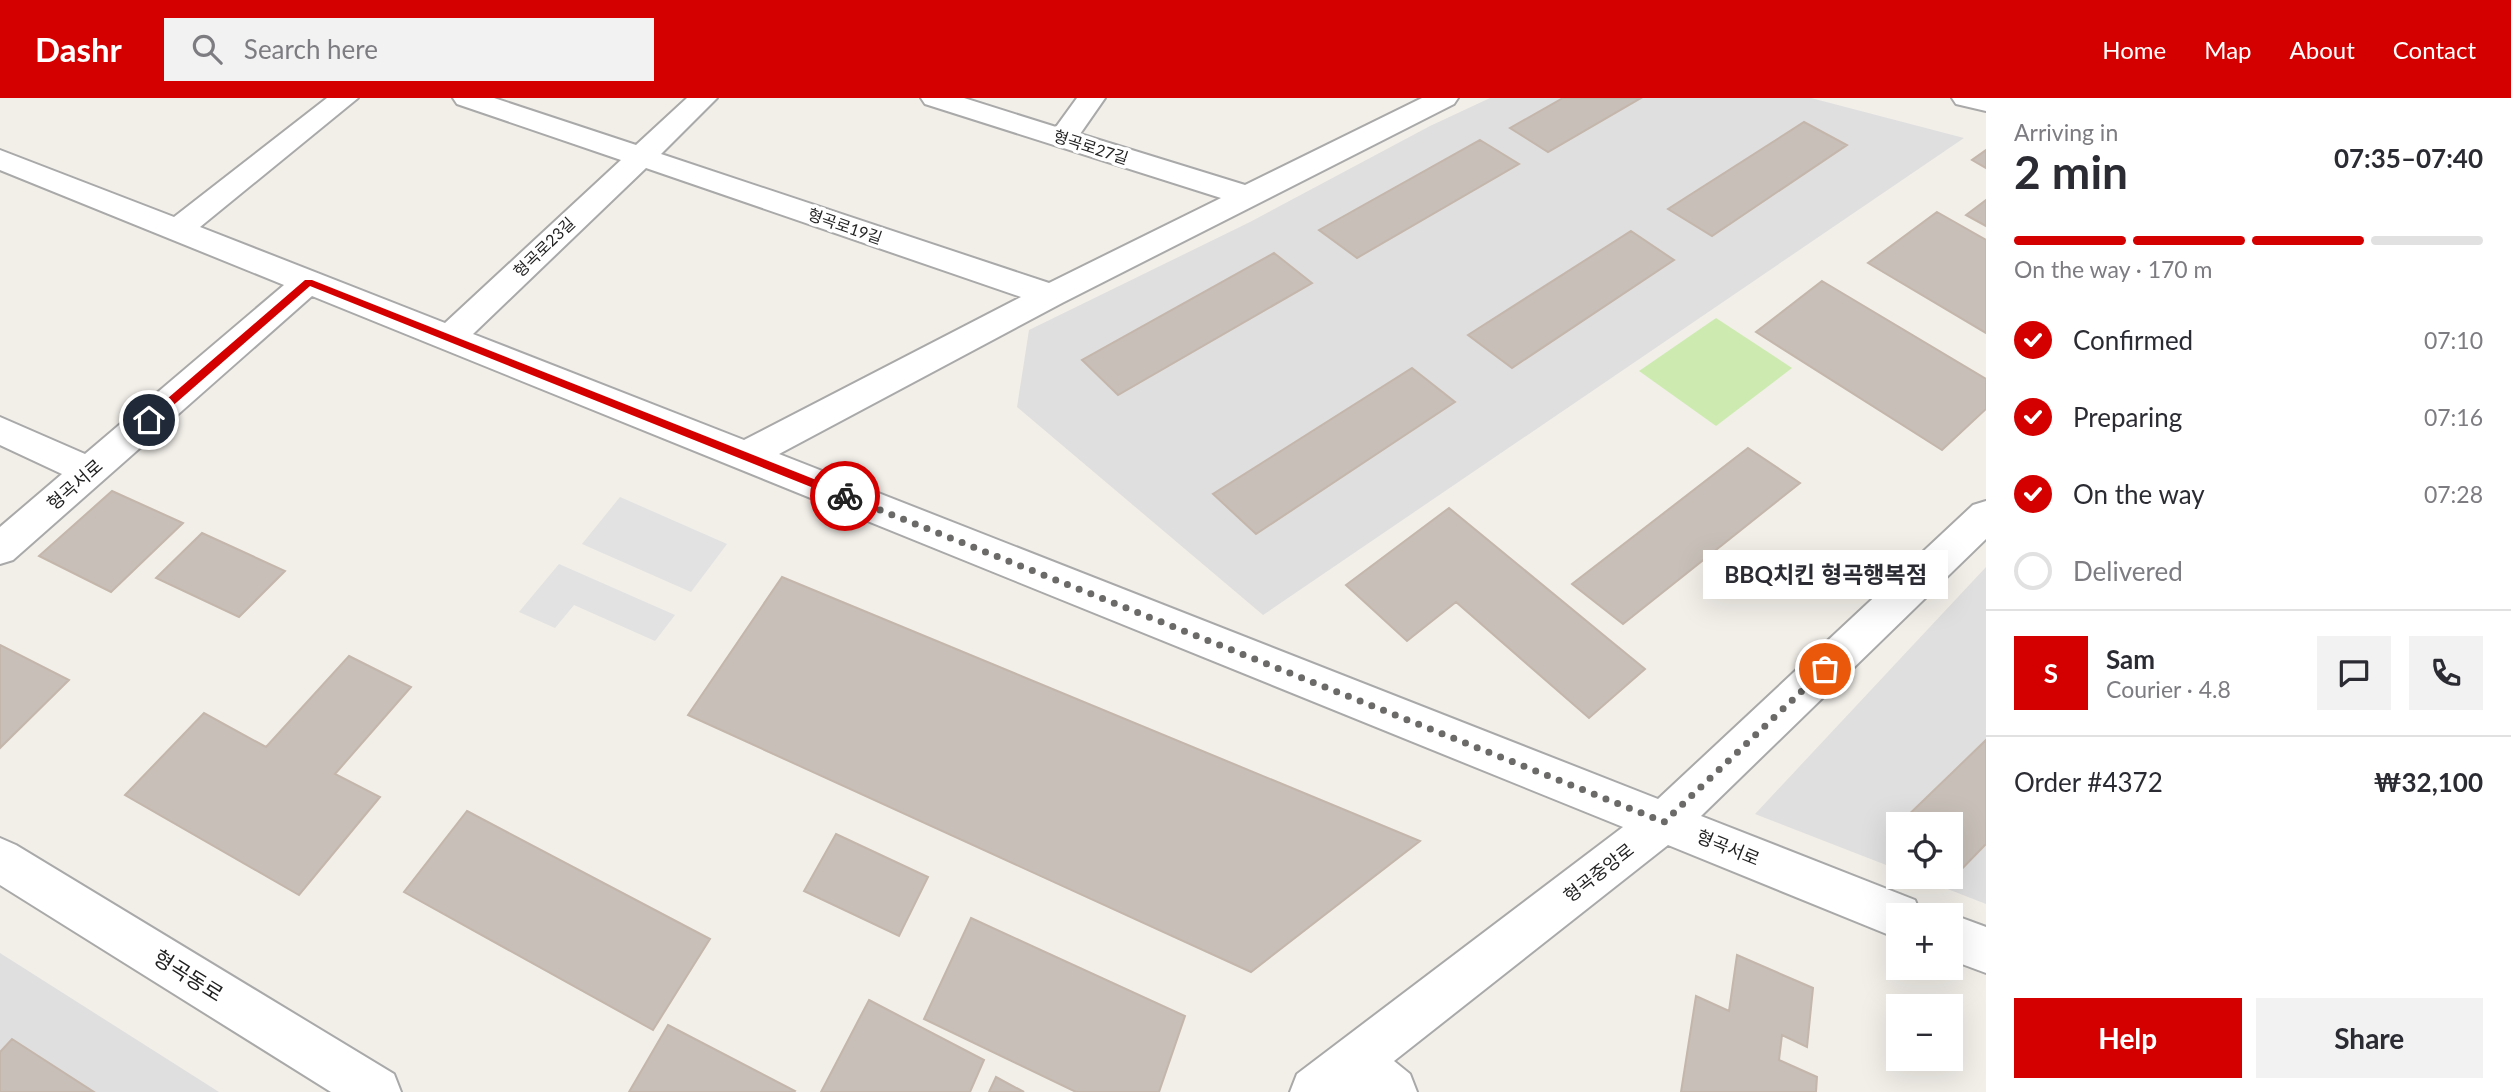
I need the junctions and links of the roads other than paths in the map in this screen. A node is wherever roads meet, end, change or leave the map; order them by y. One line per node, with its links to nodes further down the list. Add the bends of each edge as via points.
1 (344, 98): 14 (street)
2 (467, 98): 11 (street)
3 (703, 98): 11 (street, 형곡로23길)
4 (935, 98): 10 (street, 형곡로27길)
5 (1091, 98): 10 (street)
6 (1390, 98): 8 (street)
7 (1966, 98): 9 (street)
8 (1434, 103): 13 (street)
9 (1986, 103)
10 (1063, 138): 13 (street, 형곡로27길)
11 (640, 156): 16 (street, 형곡로19길); 17 (street, 형곡로23길)
12 (0, 159): 14 (street, 형곡서로)
13 (1247, 196): 16 (street)
14 (177, 230): 15 (street, 형곡서로)
15 (308, 282): 17 (street, 형곡서로); 20 (street, 형곡서로)
16 (1051, 295): 19 (street)
17 (449, 338): 19 (street, 형곡서로)
18 (0, 430): 20 (street)
19 (745, 456): 23 (street, 형곡서로)
20 (90, 472): 22 (street, 형곡서로)
21 (1986, 516): 23 (street, 형곡중앙로)
22 (0, 549)
23 (1664, 822): 25 (street, 형곡서로); 28 (street, 형곡중앙로)
24 (0, 860): 29 (street, 형곡동로)
25 (1886, 911)
26 (1963, 941): 27 (street)
27 (1986, 950)
28 (1357, 1060): 30 (street, 형곡중앙로); 31 (street)
29 (376, 1092)
30 (1315, 1092)
31 (1392, 1092)

